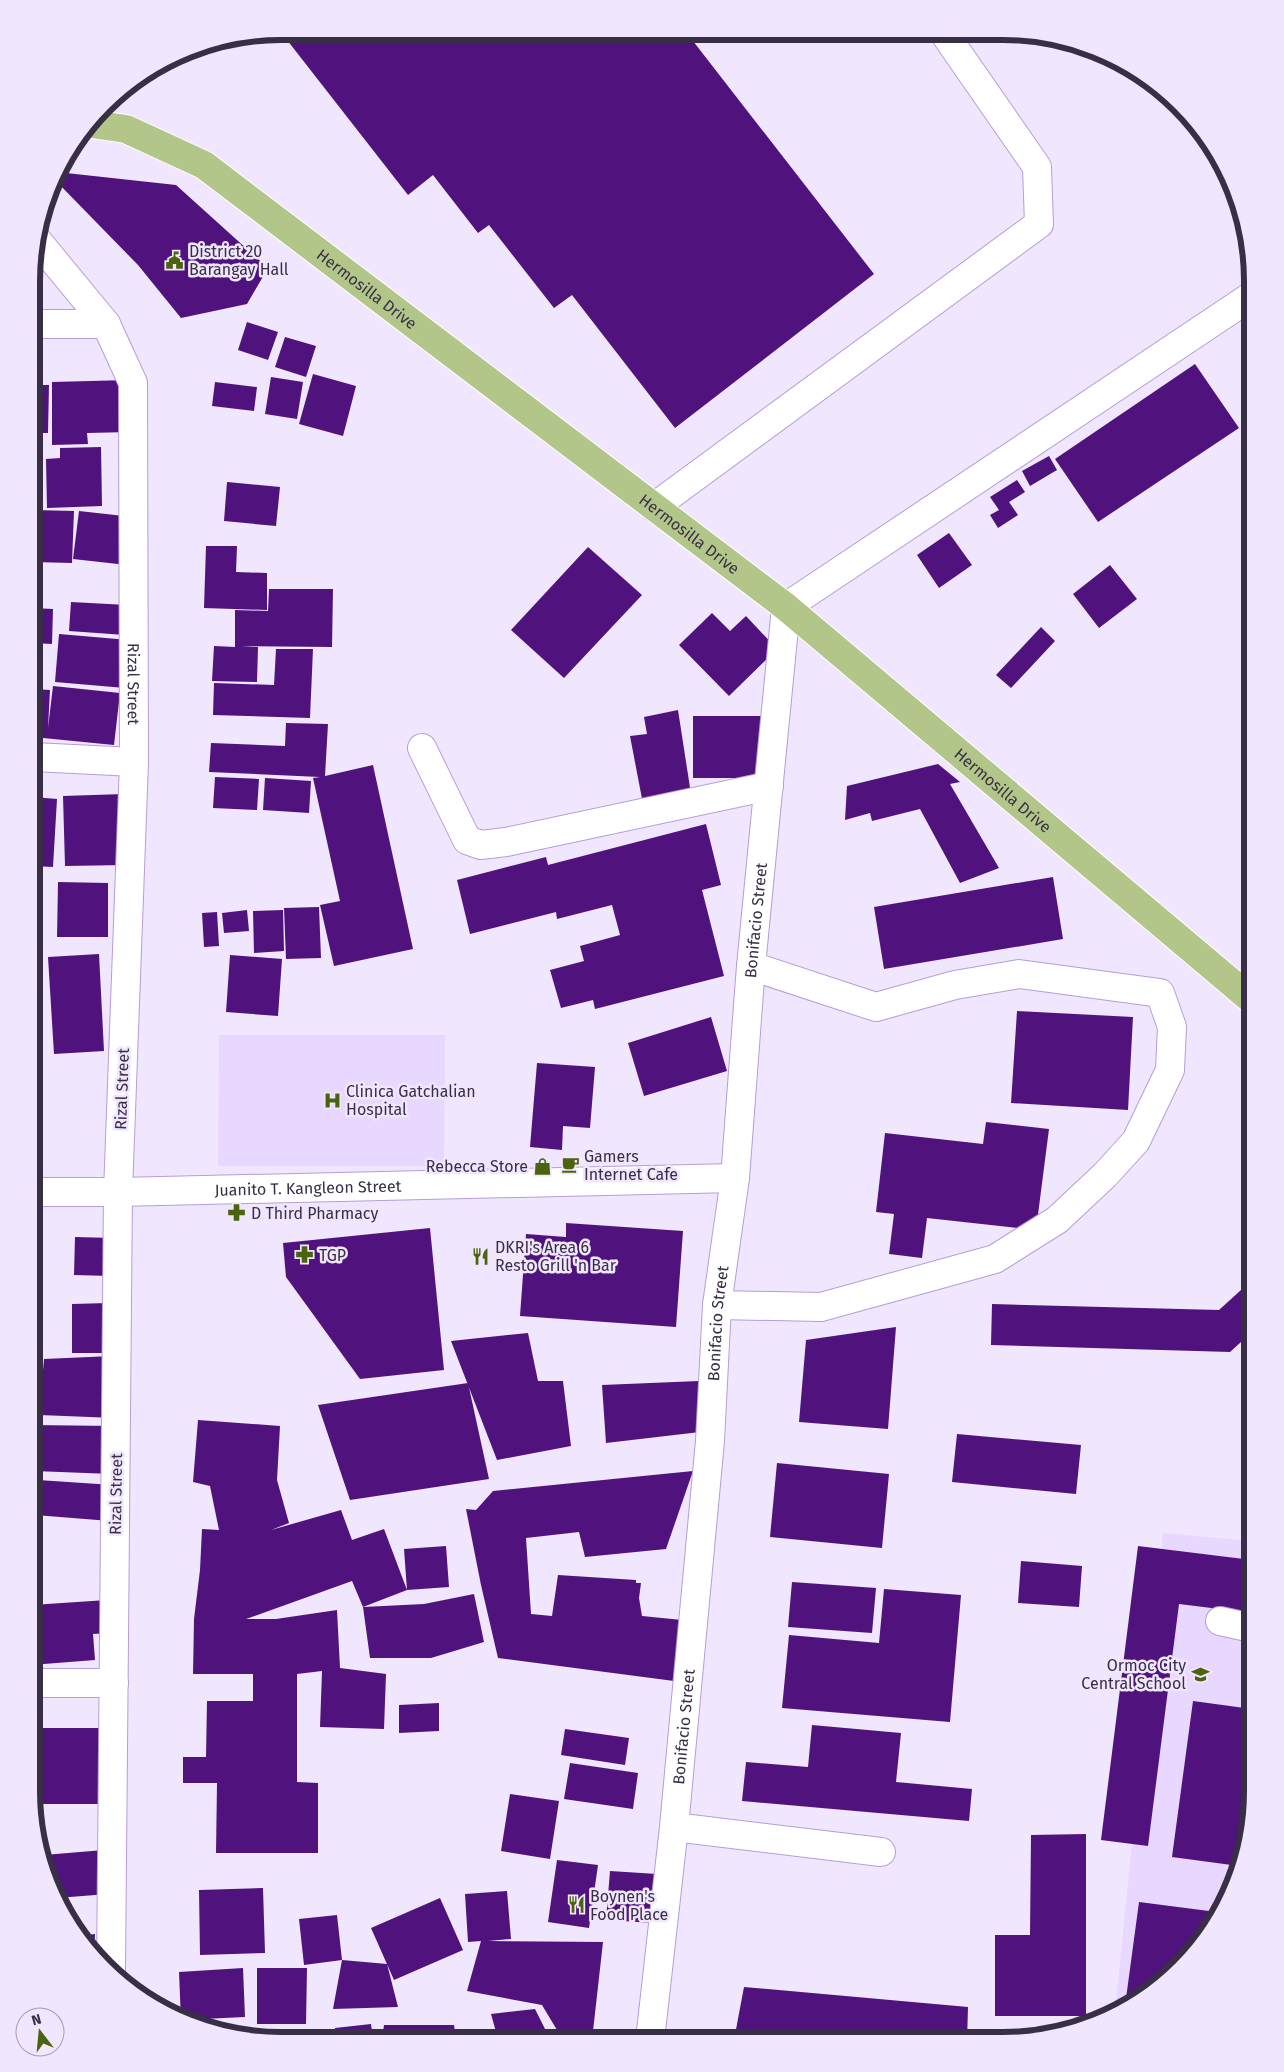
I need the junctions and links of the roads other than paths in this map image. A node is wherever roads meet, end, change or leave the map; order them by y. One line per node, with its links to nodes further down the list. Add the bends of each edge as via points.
1 (949, 40): 7 (street, via 1036,167 1039,224)
2 (98, 125): 7 (main road, Hermosilla Drive, via 126,128 204,165)
3 (42, 247): 6 (street, Rizal Street)
4 (1244, 301): 8 (street)
5 (40, 324): 6 (street)
6 (106, 324): 11 (street, Rizal Street, via 133,383)
7 (654, 507): 8 (main road, Hermosilla Drive)
8 (786, 607): 12 (street, Bonifacio Street); 14 (main road, Hermosilla Drive)
9 (422, 748): 12 (street, via 467,840 481,845)
10 (40, 757): 11 (street)
11 (134, 762): 17 (street, Rizal Street)
12 (769, 786): 13 (street, Bonifacio Street)
13 (751, 966): 15 (street, Bonifacio Street); 18 (street, via 876,1007 955,985 1019,974 1160,993 1172,1027 1170,1070 1136,1141 1105,1175 1058,1220 995,1259 821,1307)
14 (1244, 993)
15 (735, 1178): 17 (street, Juanito T. Kangleon Street); 18 (street, Bonifacio Street)
16 (40, 1192): 17 (street, Juanito T. Kangleon Street)
17 (118, 1192): 22 (street, Rizal Street)
18 (717, 1305): 23 (street, Bonifacio Street, via 710,1441)
19 (1220, 1621): 20 (street)
20 (1244, 1626)
21 (40, 1683): 22 (street)
22 (114, 1683): 25 (street, Rizal Street)
23 (674, 1827): 24 (street); 26 (street, Bonifacio Street)
24 (881, 1852)
25 (110, 1960)
26 (651, 2032)

